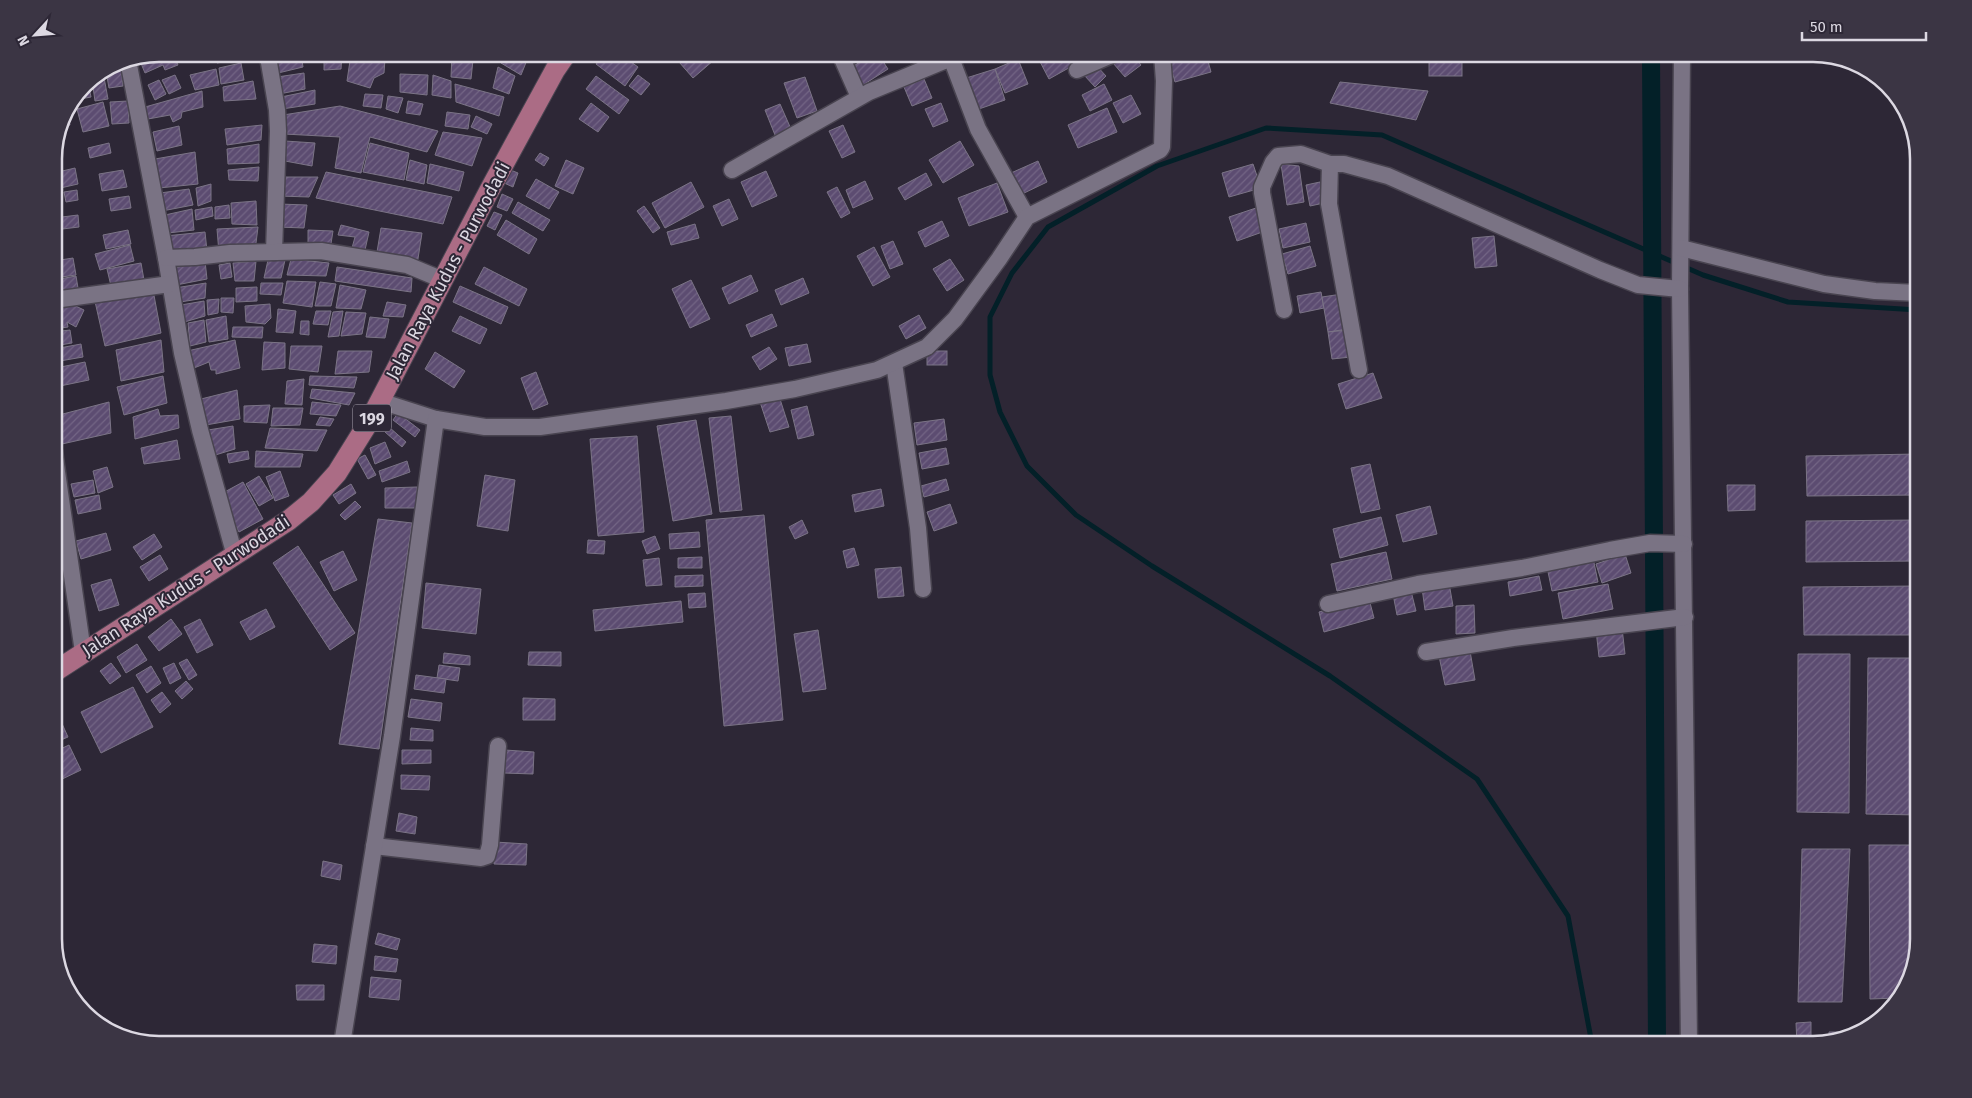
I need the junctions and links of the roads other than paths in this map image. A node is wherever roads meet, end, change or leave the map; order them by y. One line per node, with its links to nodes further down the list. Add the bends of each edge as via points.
1 (1094, 62): 10 (street)
2 (1163, 62): 14 (street, via 1160,150)
3 (1682, 62): 17 (street)
4 (269, 63): 15 (street, via 278,132)
5 (560, 63): 18 (main road, Jalan Raya Kudus - Purwodadi / 199)
6 (844, 63): 11 (street)
7 (940, 63): 11 (street)
8 (953, 63): 14 (street, via 978,129)
9 (130, 68): 16 (street)
10 (1077, 70)
11 (859, 97): 13 (street)
12 (1330, 164): 17 (street, via 1344,164 1388,176 1638,285); 22 (street, via 1301,154 1278,156 1262,187); 24 (street, via 1329,204)
13 (732, 170)
14 (1026, 217): 23 (street, via 955,319 927,347)
15 (274, 252): 16 (street); 18 (street, via 321,251 407,265)
16 (166, 258): 19 (street)
17 (1678, 271): 20 (street); 27 (street)
18 (443, 280): 25 (main road, Jalan Raya Kudus - Purwodadi / 199)
19 (170, 284): 21 (street); 28 (street, via 200,430)
20 (1909, 293)
21 (63, 299)
22 (1284, 310)
23 (894, 363): 26 (street, via 860,375 741,398 540,426 484,427); 30 (street, via 918,528)
24 (1359, 370)
25 (380, 401): 26 (street); 28 (main road, Jalan Raya Kudus - Purwodadi / 199, via 337,473 311,502)
26 (436, 419): 37 (street)
27 (1680, 543): 31 (street, via 1650,543 1418,584); 32 (street)
28 (235, 556): 33 (main road, Jalan Raya Kudus - Purwodadi / 199)
29 (63, 559): 33 (street)
30 (923, 589)
31 (1328, 604)
32 (1685, 617): 34 (street); 39 (street)
33 (83, 652): 35 (main road, Jalan Raya Kudus - Purwodadi / 199)
34 (1426, 652)
35 (63, 666)
36 (498, 746): 37 (street, via 487,856 481,858)
37 (374, 846): 38 (street)
38 (343, 1036)
39 (1689, 1036)

